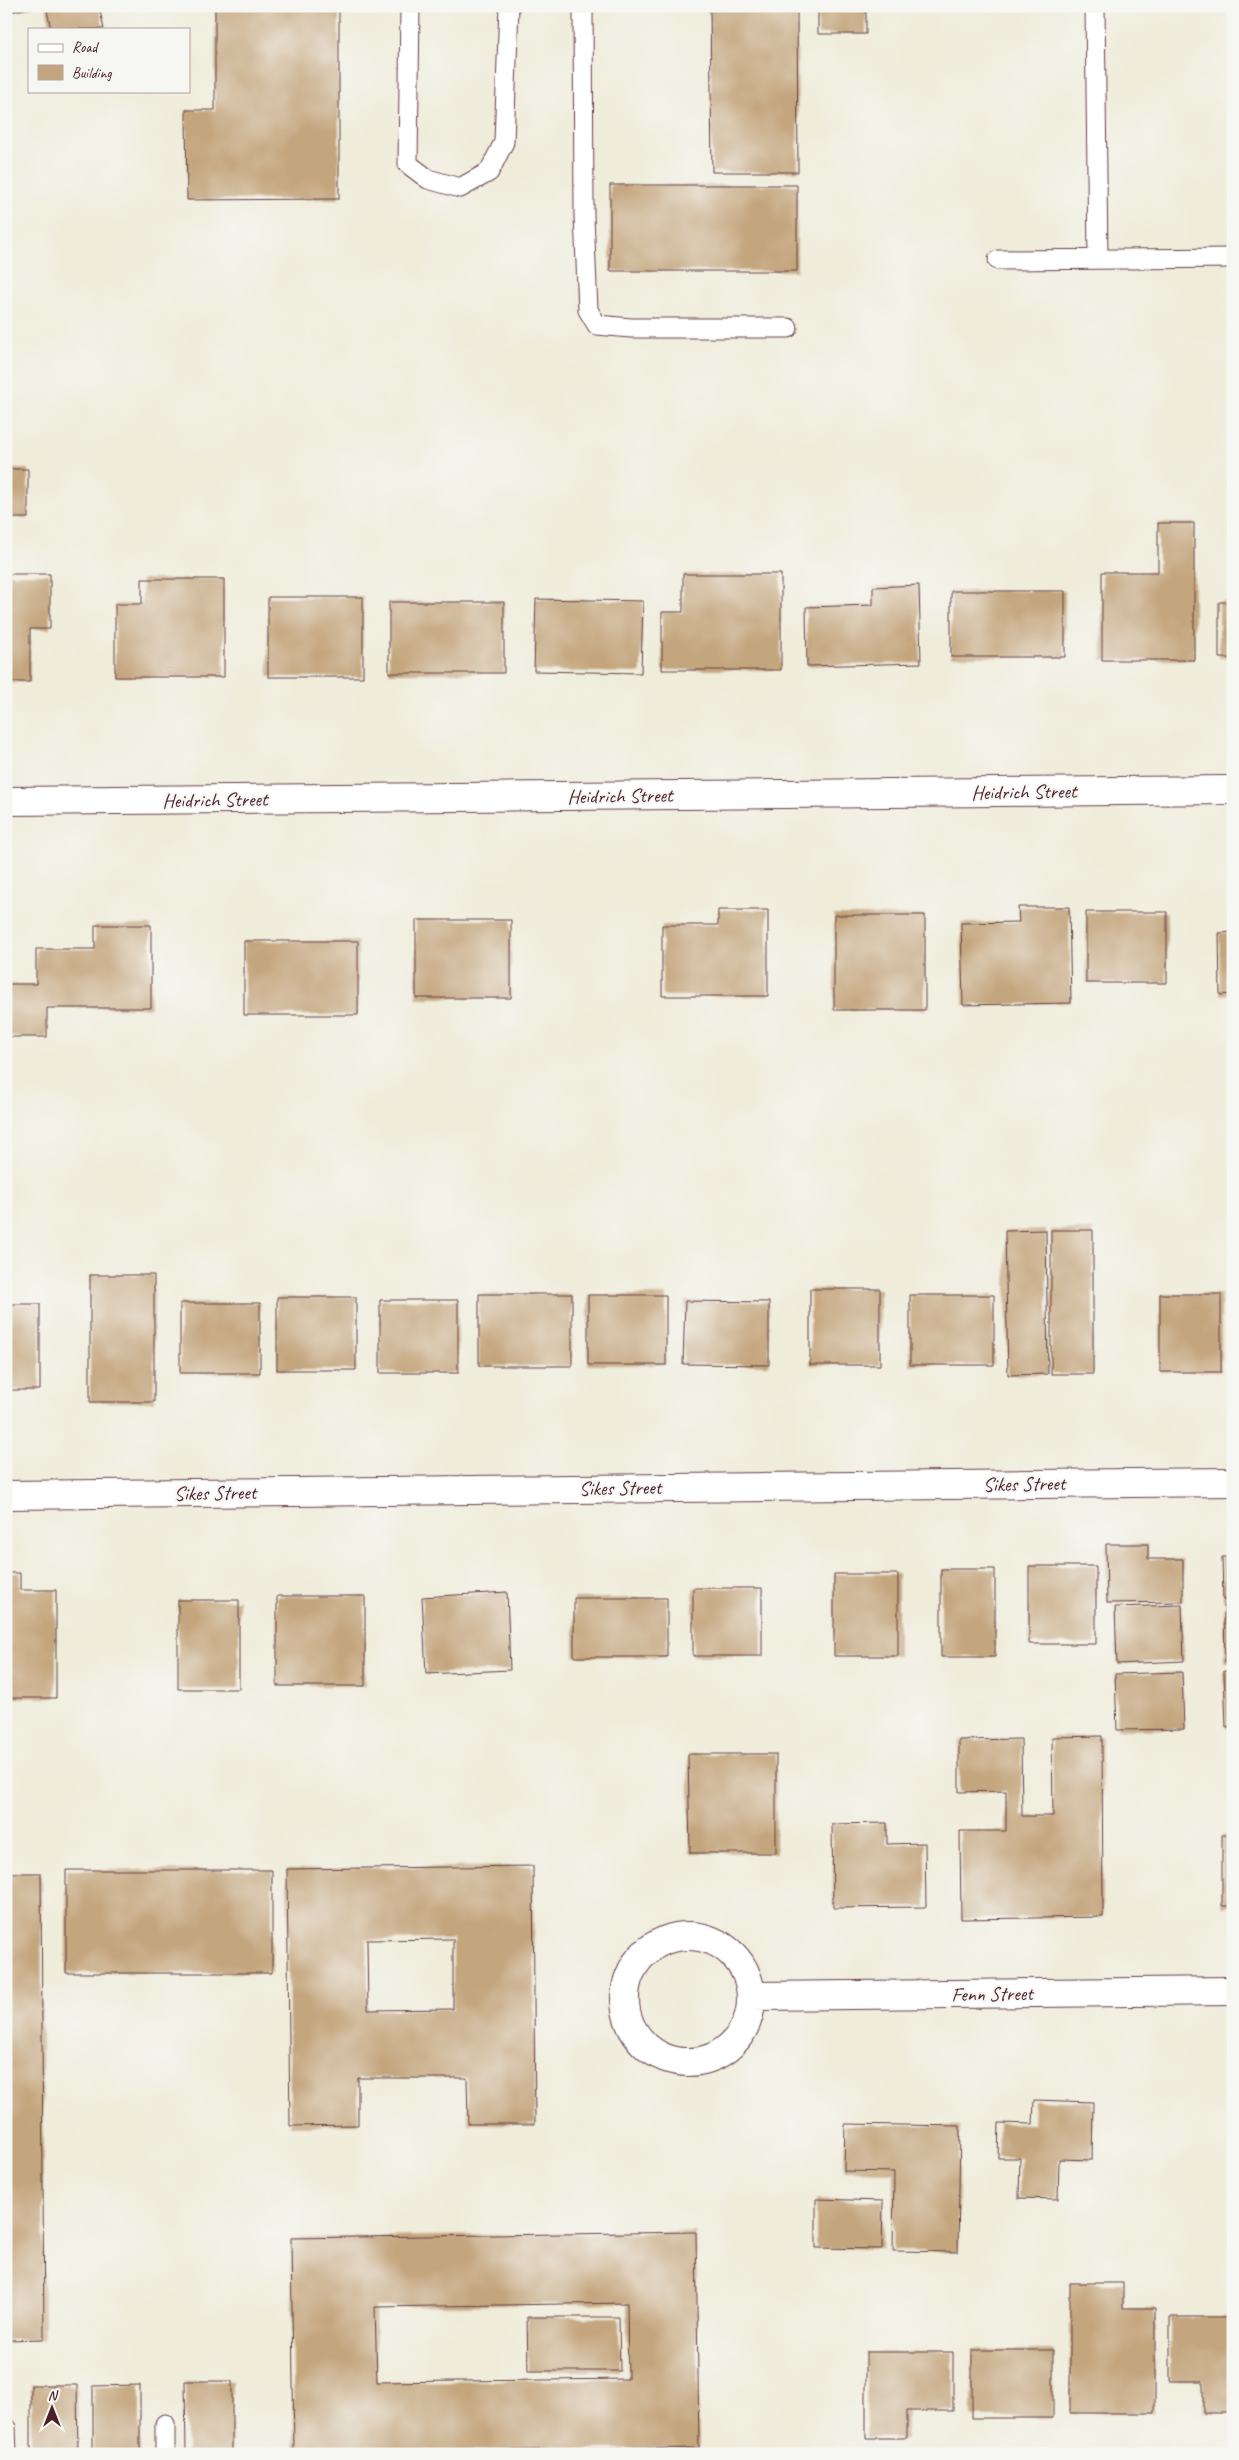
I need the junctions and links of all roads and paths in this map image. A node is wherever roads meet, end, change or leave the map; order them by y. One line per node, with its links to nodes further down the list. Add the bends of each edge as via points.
1 (410, 6): 2 (lane, via 408,164 428,179 460,188 490,172 504,142)
2 (509, 6)
3 (583, 6): 8 (lane, via 584,225 588,310 597,325)
4 (1095, 6): 5 (lane)
5 (1098, 258): 6 (lane); 7 (lane)
6 (1233, 258)
7 (998, 260)
8 (788, 328)
9 (1233, 790): 10 (street, Heidrich Street)
10 (6, 801)
11 (1233, 1482): 12 (street, Sikes Street)
12 (6, 1495)
13 (1233, 1991): 14 (street, Fenn Street)
14 (752, 1996): 14 (street, via 748,1977 738,1959 723,1946 705,1938 685,1936 666,1940 648,1950 634,1965 627,1983 625,2003 630,2025 642,2042 660,2055 681,2062 716,2055 739,2038 749,2018)
15 (164, 2424): 18 (lane)
16 (6, 2428): 17 (lane)
17 (7, 2454)
18 (165, 2454)

